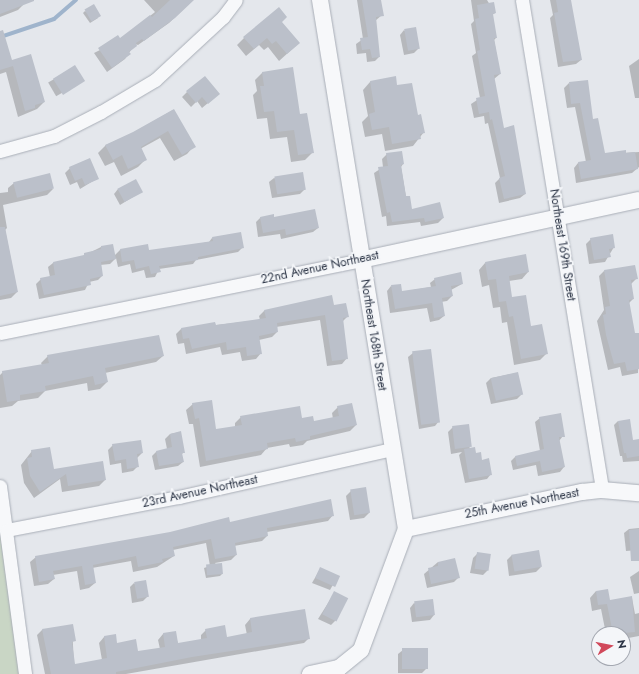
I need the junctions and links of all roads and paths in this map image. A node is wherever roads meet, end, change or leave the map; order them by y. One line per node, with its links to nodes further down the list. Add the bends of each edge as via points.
1 (236, 0): 4 (street, via 223,17 155,80 54,136)
2 (320, 0): 7 (street, Northeast 168th Street)
3 (522, 0): 6 (street, Northeast 169th Street)
4 (0, 151)
5 (639, 200): 6 (street, 22nd Avenue Northeast)
6 (558, 218): 7 (street, 22nd Avenue Northeast); 11 (street, Northeast 169th Street)
7 (361, 260): 8 (street, 22nd Avenue Northeast); 9 (street, Northeast 168th Street)
8 (0, 333)
9 (392, 449): 13 (street, Northeast 168th Street); 14 (street, 23rd Avenue Northeast, via 178,497)
10 (0, 486): 14 (street)
11 (602, 490): 12 (street, 25th Avenue Northeast); 13 (street, 25th Avenue Northeast, via 491,510)
12 (639, 493)
13 (406, 529): 15 (street, via 361,650 351,660)
14 (7, 530): 16 (street)
15 (330, 672): 17 (street)
16 (25, 674)
17 (310, 674)

